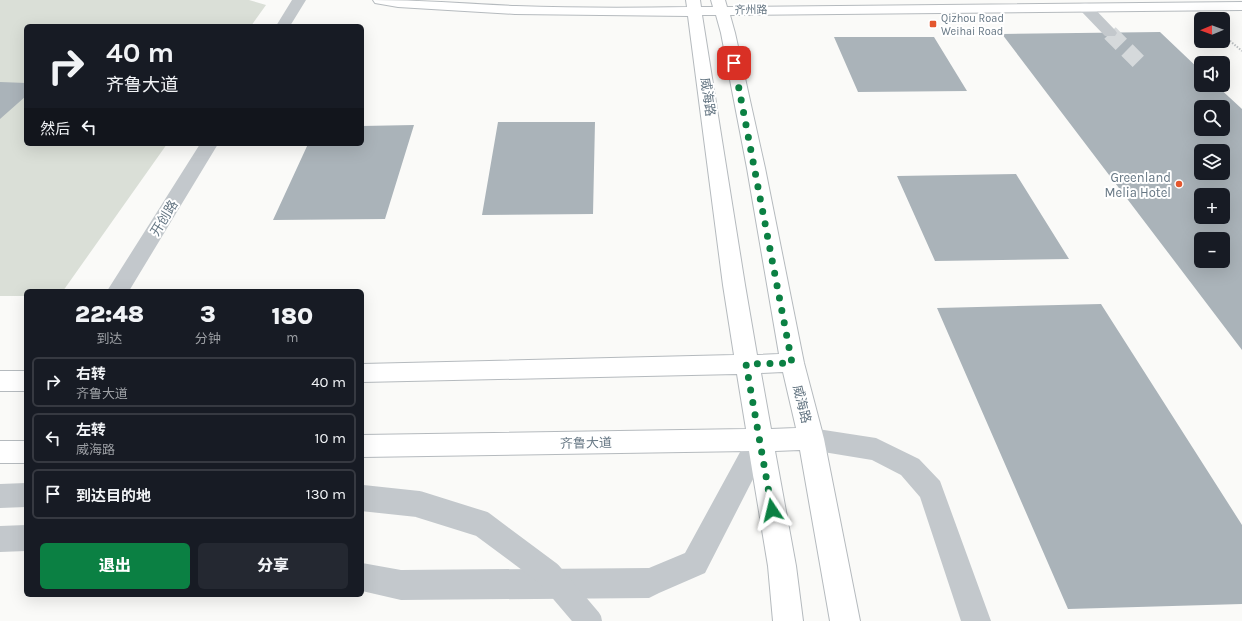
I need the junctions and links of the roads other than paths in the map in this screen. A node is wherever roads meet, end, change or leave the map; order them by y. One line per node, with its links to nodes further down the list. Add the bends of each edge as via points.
1 (299, 0): 7 (street)
2 (380, 0): 4 (main road, 齐州路, via 515,10)
3 (719, 5): 4 (main road, 齐州路); 6 (main road, 齐州路); 11 (main road, 威海路, via 728,33 753,153)
4 (695, 6): 12 (main road, 威海路)
5 (1242, 6): 6 (main road, 齐州路)
6 (1084, 7): 8 (street)
7 (284, 24)
8 (1110, 33)
9 (209, 146): 10 (street, 开创路)
10 (119, 289)
11 (792, 363): 12 (main road); 16 (main road, 威海路)
12 (746, 364): 13 (main road); 17 (main road, 威海路)
13 (364, 373)
14 (0, 381): 15 (main road)
15 (24, 381)
16 (811, 439): 17 (main road, 齐鲁大道); 29 (main road, 威海路); 30 (street, via 876,449 910,467 931,490)
17 (760, 440): 18 (main road, 齐鲁大道); 26 (street, via 695,563 649,583 401,585); 28 (main road, 威海路, via 782,566)
18 (364, 446)
19 (0, 452): 20 (main road)
20 (24, 452)
21 (24, 495): 22 (street)
22 (0, 496)
23 (364, 498): 27 (street, bridge, via 418,504 482,524 549,574)
24 (24, 538): 25 (street)
25 (0, 539)
26 (364, 577)
27 (589, 621)
28 (788, 621)
29 (845, 621)
30 (976, 621)

